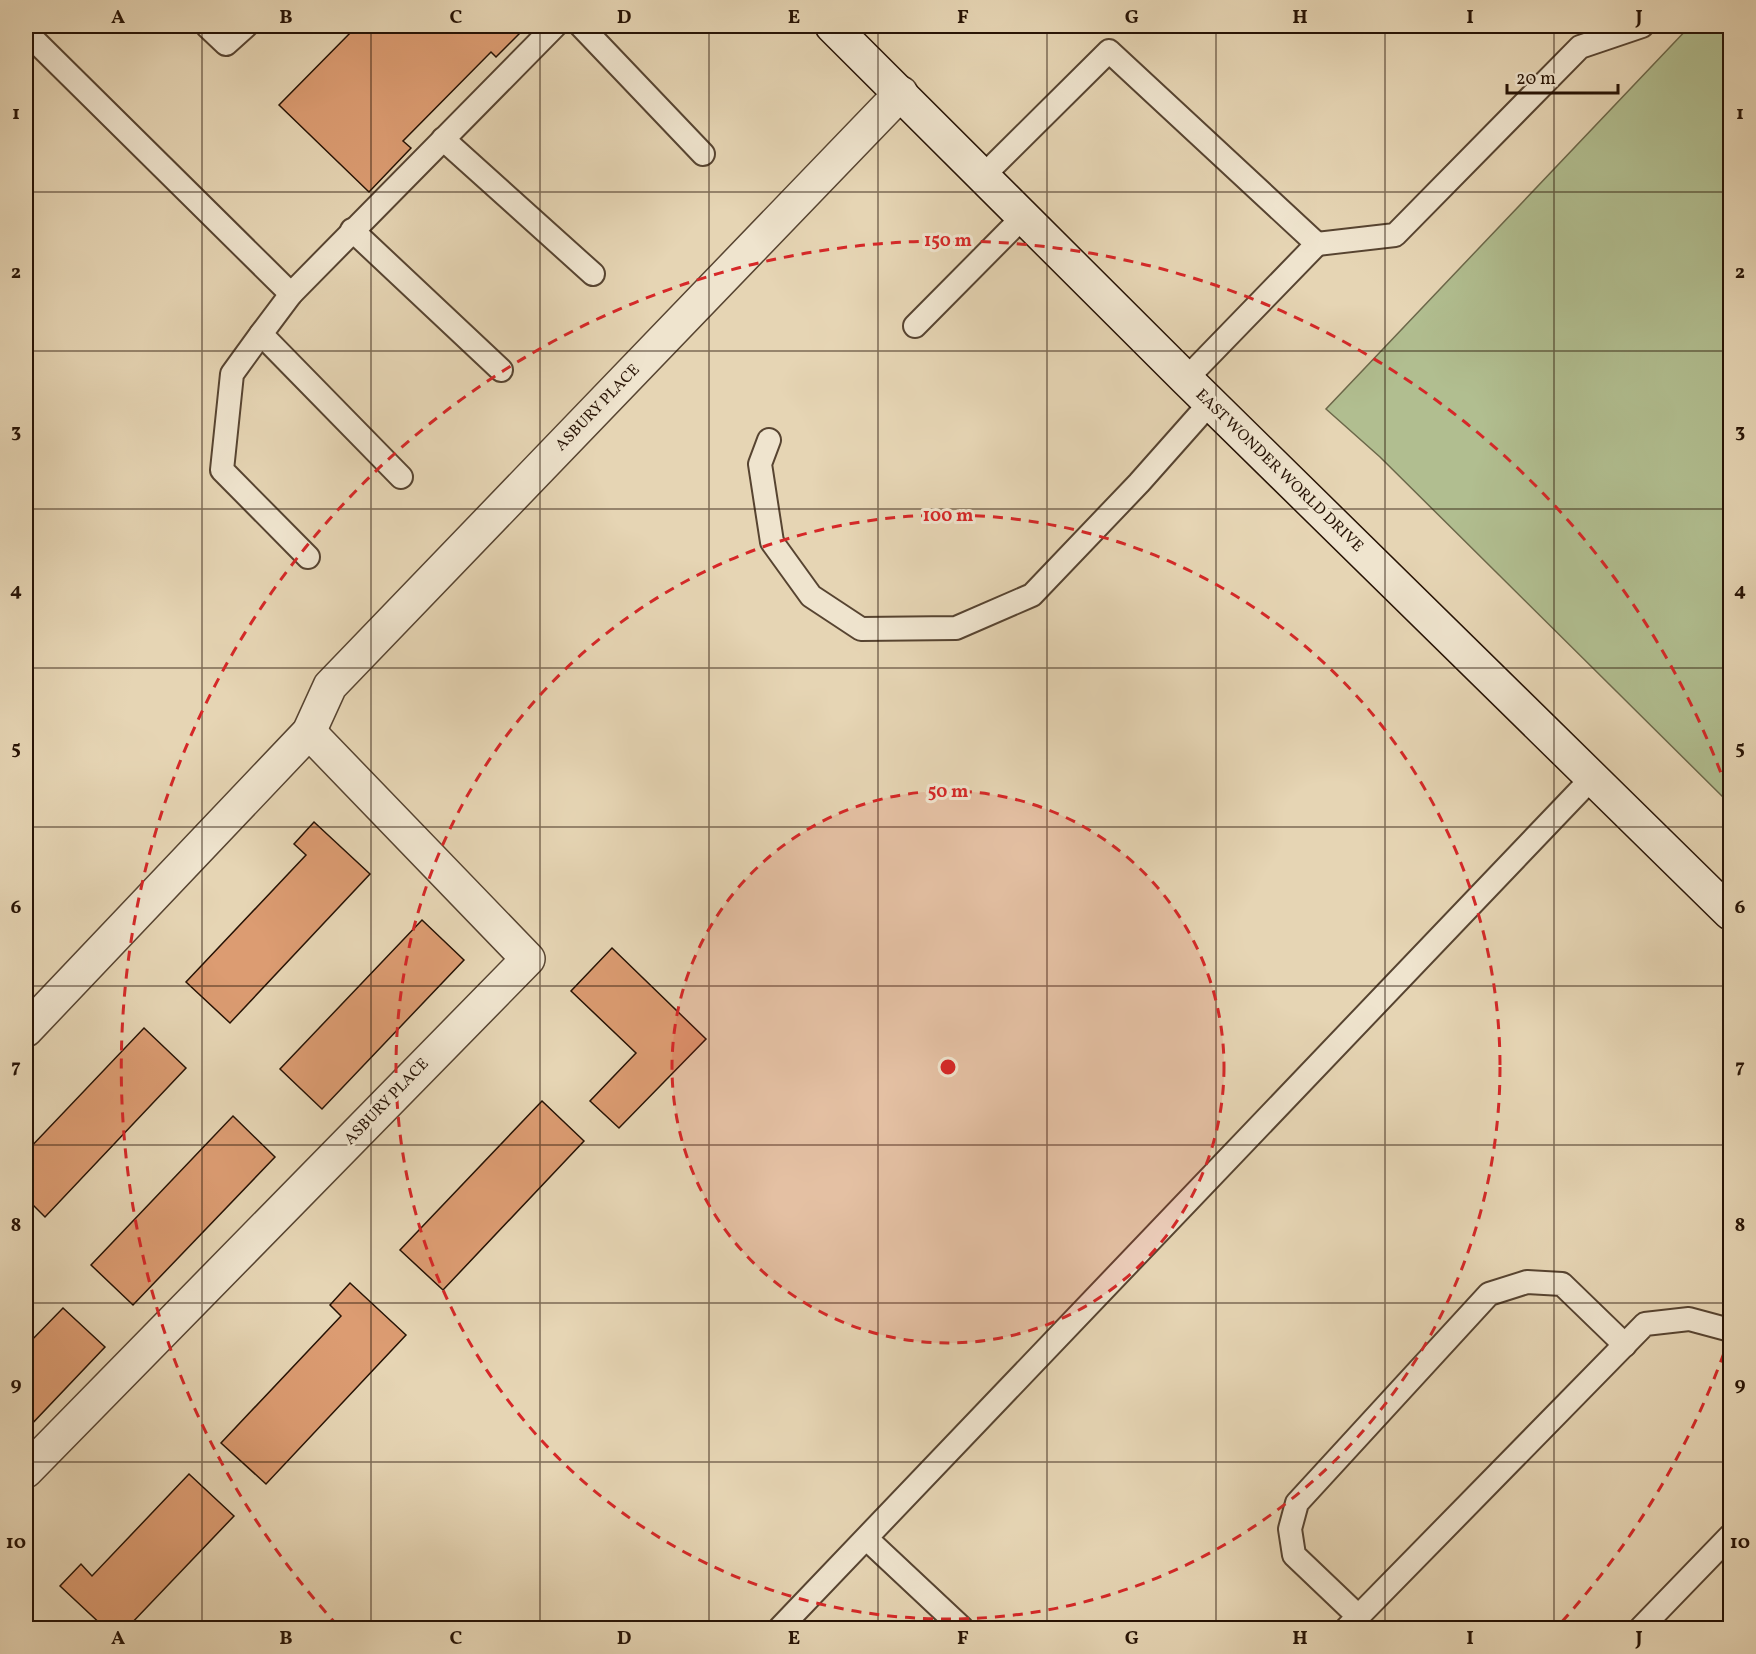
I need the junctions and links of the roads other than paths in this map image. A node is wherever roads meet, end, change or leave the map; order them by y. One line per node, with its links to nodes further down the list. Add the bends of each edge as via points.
1 (207, 26): 2 (lane, via 226,44)
2 (246, 26)
3 (555, 26): 9 (lane)
4 (581, 26): 10 (lane)
5 (832, 26): 8 (street, EAST WONDER WORLD DRIVE)
6 (1642, 26): 14 (lane, via 1580,47 1395,235)
7 (26, 32): 16 (lane)
8 (901, 93): 11 (street, EAST WONDER WORLD DRIVE); 25 (street, ASBURY PLACE, via 330,686)
9 (443, 139): 13 (lane); 15 (lane)
10 (703, 154)
11 (984, 175): 12 (street, EAST WONDER WORLD DRIVE); 14 (lane, via 1109,51)
12 (1024, 216): 17 (lane); 20 (street, EAST WONDER WORLD DRIVE)
13 (352, 230): 16 (lane); 19 (lane)
14 (1317, 244): 20 (lane)
15 (593, 274)
16 (291, 294): 18 (lane)
17 (915, 326)
18 (261, 334): 23 (lane); 24 (lane, via 231,374 222,470)
19 (501, 370)
20 (1186, 380): 21 (street, EAST WONDER WORLD DRIVE)
21 (1210, 403): 22 (lane, via 1032,595 956,628 861,629 812,596 772,542 760,464); 26 (street, EAST WONDER WORLD DRIVE)
22 (769, 440)
23 (401, 477)
24 (308, 557)
25 (309, 732): 28 (street, ASBURY PLACE); 31 (street, ASBURY PLACE, via 528,959)
26 (1592, 777): 27 (street, EAST WONDER WORLD DRIVE); 33 (lane)
27 (1731, 913)
28 (26, 1030)
29 (1731, 1330): 30 (lane, via 1689,1319 1645,1324)
30 (1625, 1345): 34 (lane); 34 (lane, via 1562,1284 1527,1282 1489,1294 1297,1503 1290,1529 1294,1555)
31 (26, 1471)
32 (1731, 1536): 37 (lane)
33 (867, 1539): 35 (lane); 36 (lane)
34 (1352, 1622)
35 (780, 1629)
36 (962, 1629)
37 (1641, 1629)

